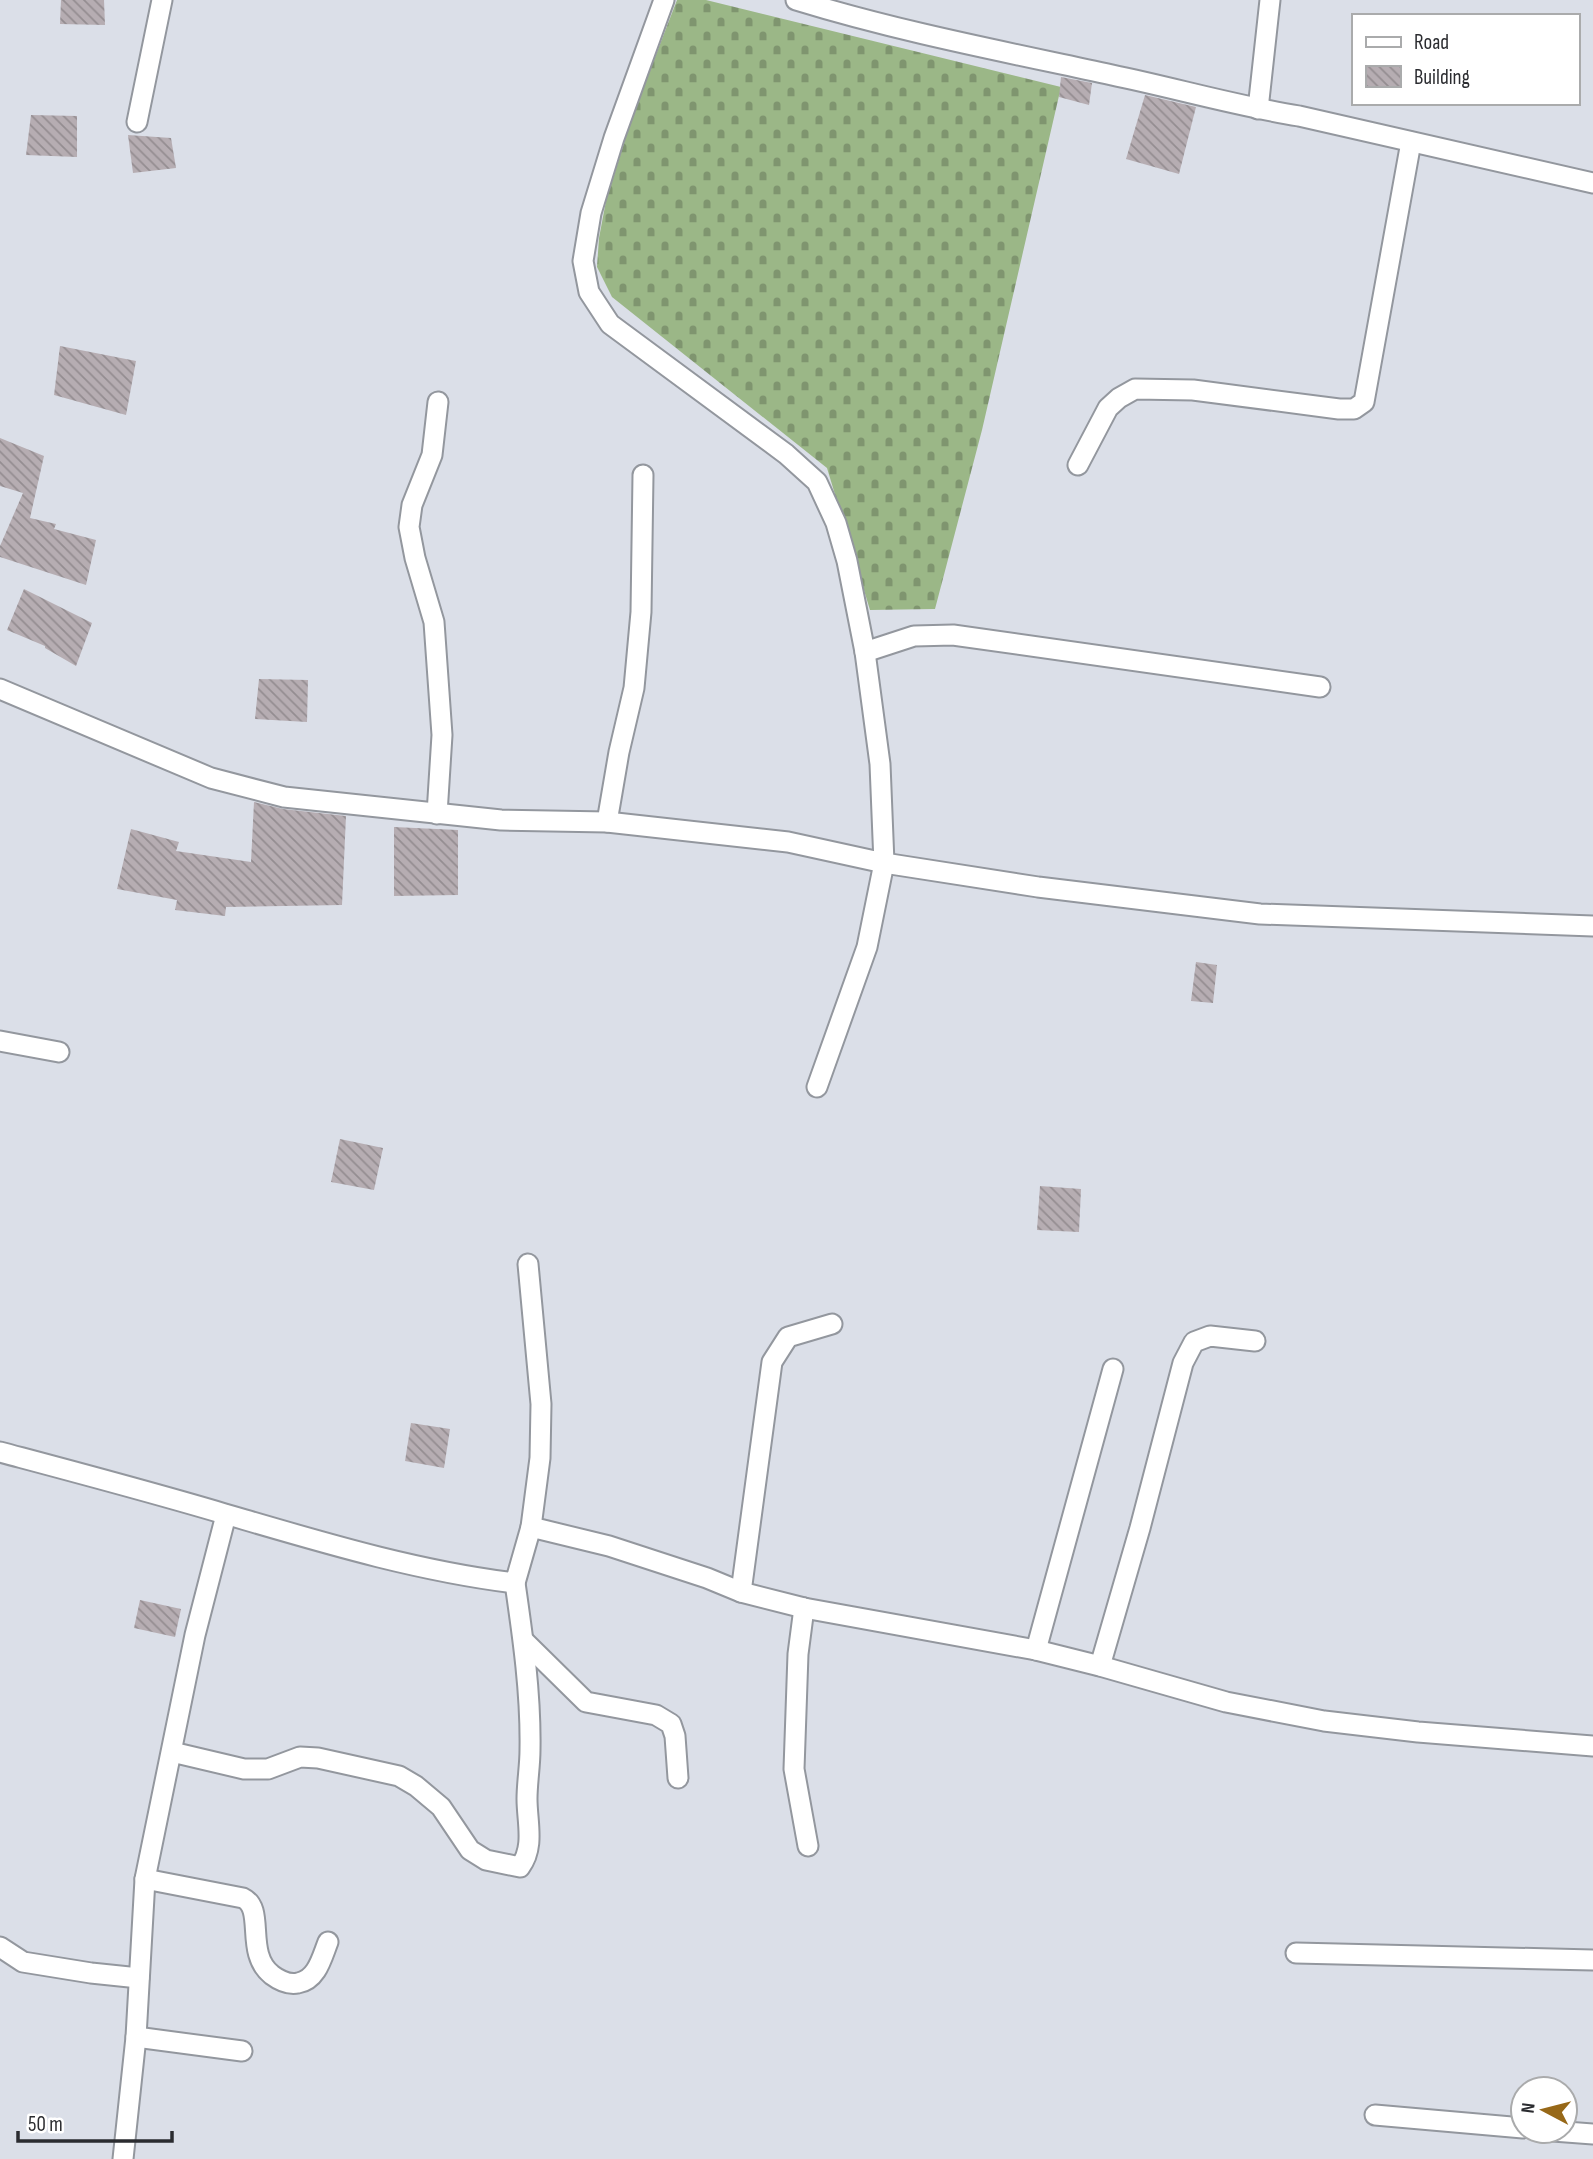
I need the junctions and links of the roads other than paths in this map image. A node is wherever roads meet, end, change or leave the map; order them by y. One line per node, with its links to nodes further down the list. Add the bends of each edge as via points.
1 (162, 0): 6 (street)
2 (664, 0): 12 (street, via 591,213 583,261 589,292 610,324 817,482 847,561)
3 (796, 0): 5 (street, via 981,49)
4 (1270, 0): 5 (street)
5 (1258, 109): 7 (street)
6 (137, 121)
7 (1411, 142): 8 (street); 10 (street, via 1364,402 1354,409 1339,409 1193,390 1135,389 1108,408)
8 (1593, 183)
9 (438, 401): 15 (street, via 432,455 412,505 409,527 434,622 442,735)
10 (1078, 465)
11 (643, 475): 16 (street, via 641,612 634,688)
12 (865, 652): 13 (street, via 935,634); 17 (street, via 880,764)
13 (1320, 687)
14 (0, 689): 15 (street, via 211,778 284,797)
15 (436, 814): 16 (street)
16 (607, 822): 17 (street, via 788,842)
17 (884, 863): 18 (street, via 1260,914); 21 (street, via 867,947)
18 (1593, 926)
19 (0, 1041): 20 (street)
20 (58, 1052)
21 (817, 1087)
22 (528, 1264): 28 (street, via 541,1404)
23 (832, 1324): 30 (street, via 789,1337 772,1362)
24 (1255, 1340): 34 (street, via 1210,1336 1194,1342 1183,1363)
25 (1113, 1369): 33 (street)
26 (0, 1452): 27 (street)
27 (226, 1514): 29 (street, via 365,1555); 36 (street)
28 (531, 1527): 29 (street); 30 (street, via 609,1546)
29 (515, 1583): 32 (street)
30 (741, 1592): 31 (street)
31 (804, 1608): 33 (street); 38 (street, via 794,1769)
32 (524, 1641): 36 (street, via 530,1833 527,1858 520,1867 486,1860 470,1850 441,1807 399,1776 300,1757 268,1769 244,1769); 37 (street, via 586,1702 656,1715 671,1724)
33 (1036, 1650): 34 (street)
34 (1100, 1666): 35 (street, via 1226,1702 1324,1721)
35 (1593, 1746)
36 (172, 1752): 39 (street)
37 (678, 1778)
38 (808, 1846)
39 (145, 1879): 40 (street, via 250,1901 258,1956 264,1969 288,1984 301,1983 317,1971); 44 (street)
40 (328, 1942)
41 (0, 1947): 44 (street, via 23,1962)
42 (1296, 1953): 43 (street)
43 (1593, 1959)
44 (139, 1978): 45 (street)
45 (136, 2037): 46 (street); 49 (street)
46 (242, 2051)
47 (1375, 2115): 48 (street)
48 (1509, 2127)
49 (123, 2159)

